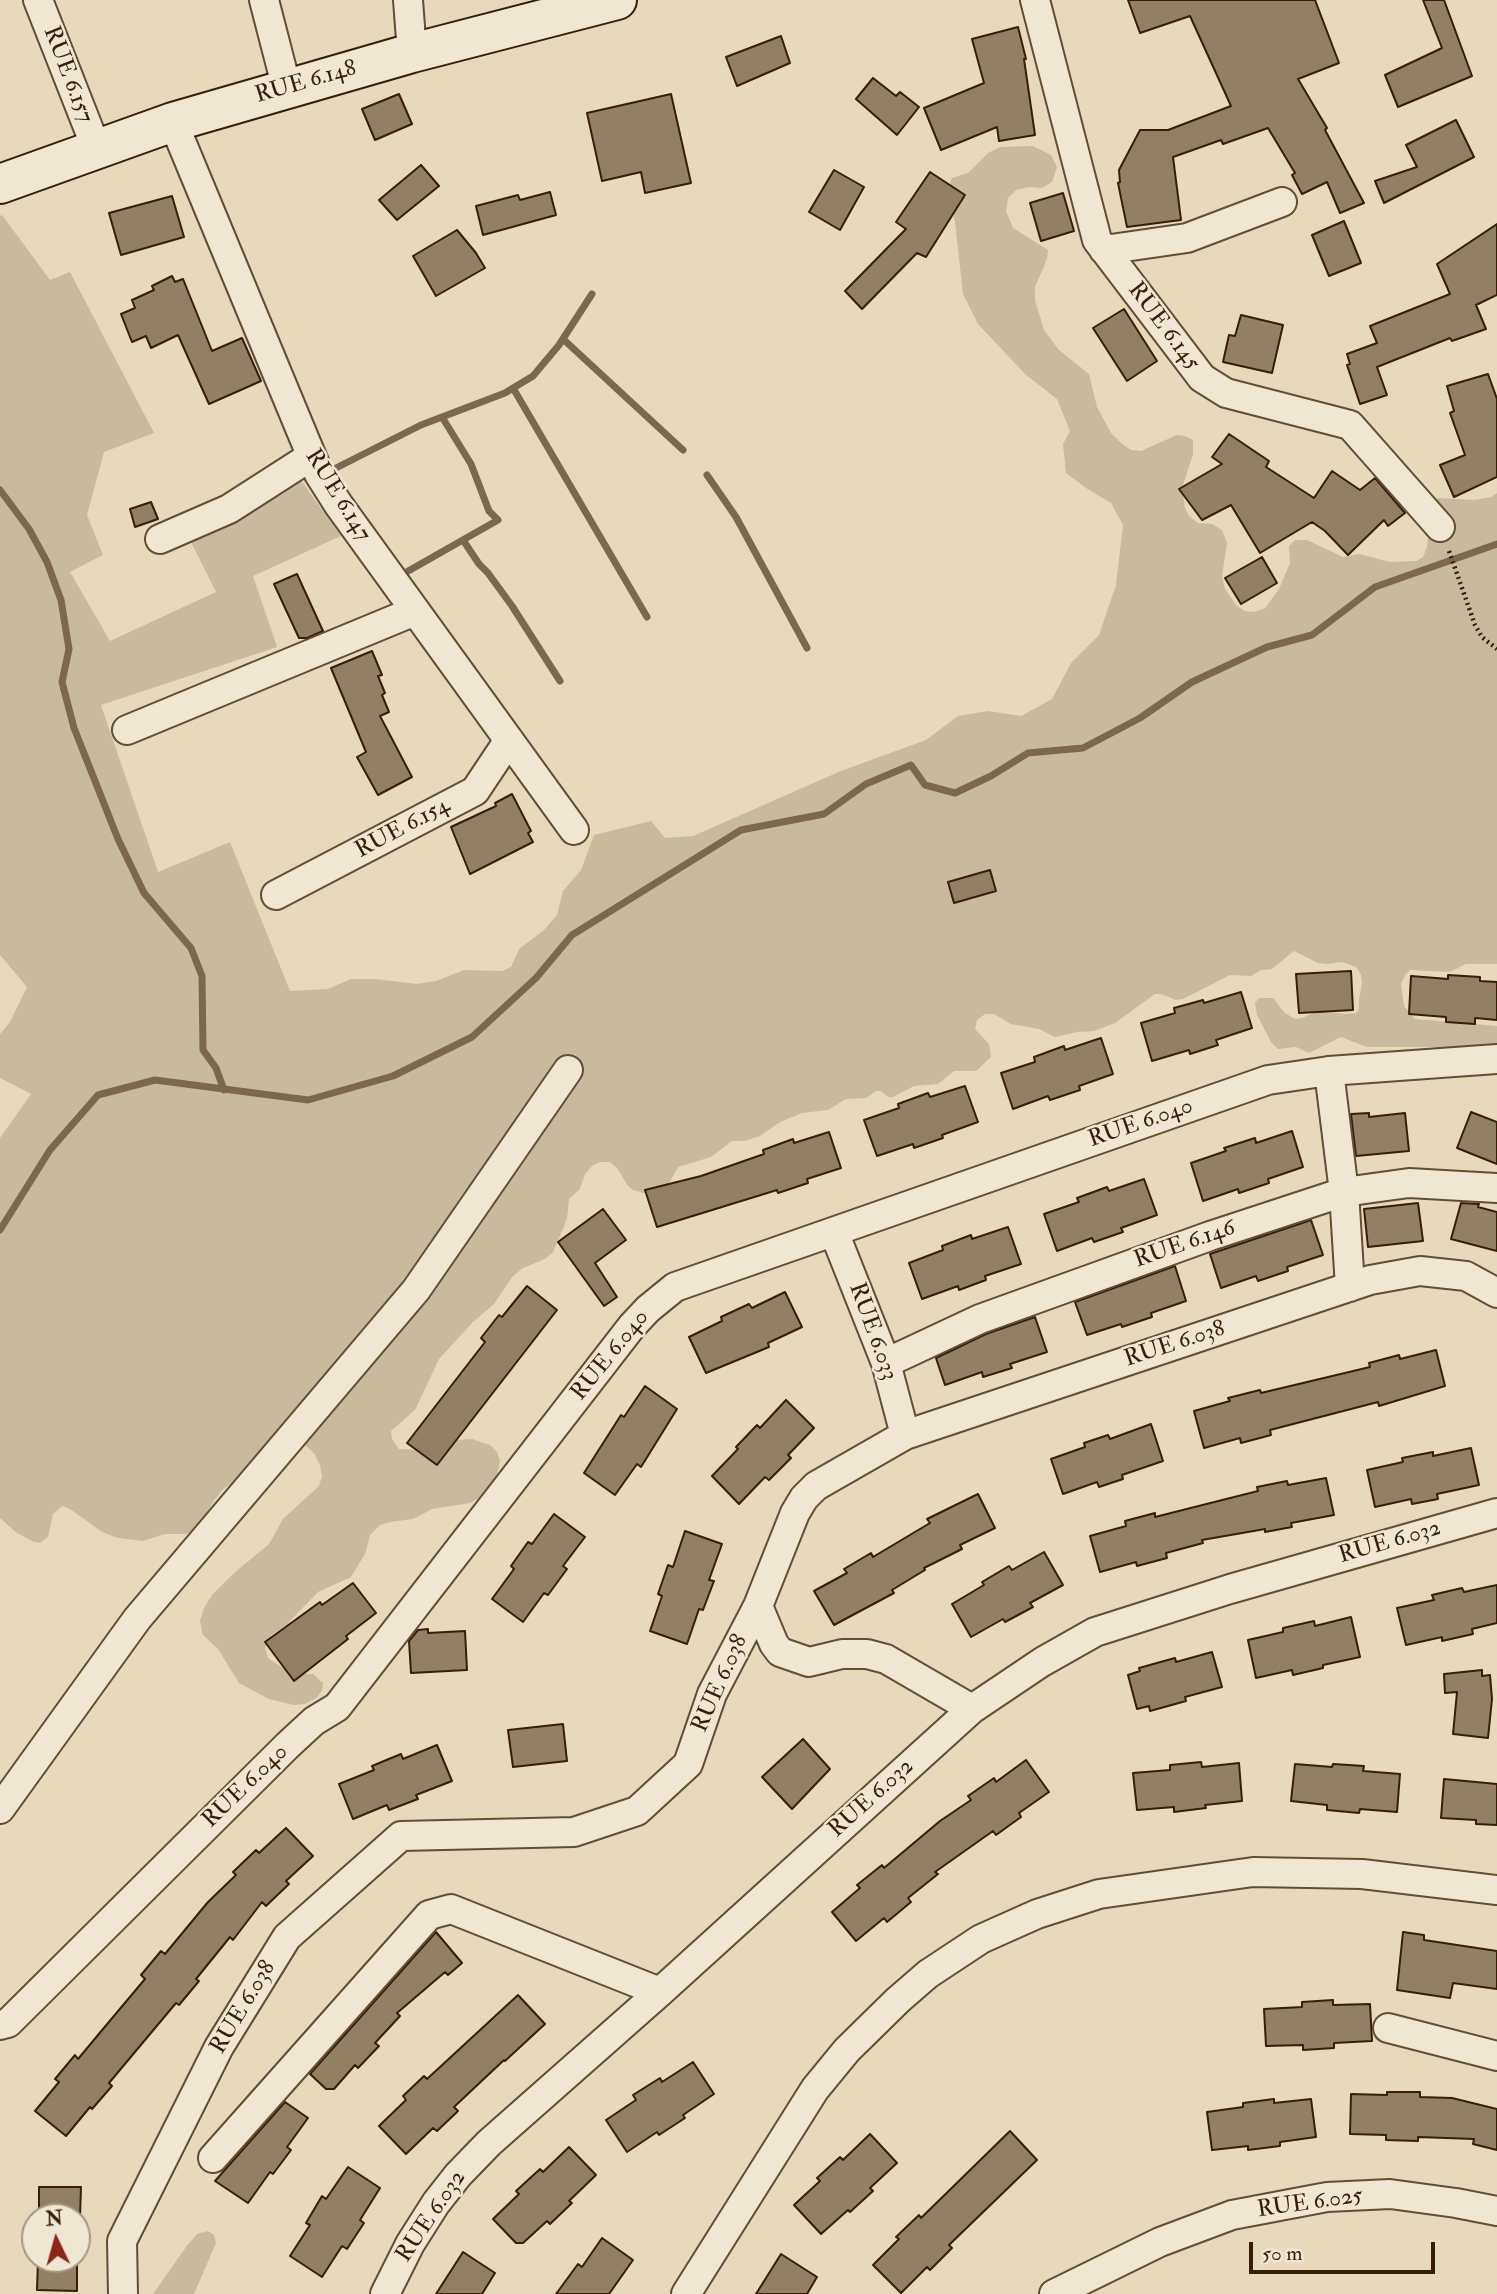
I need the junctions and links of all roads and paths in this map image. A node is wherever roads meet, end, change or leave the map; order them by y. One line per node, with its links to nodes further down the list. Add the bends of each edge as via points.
1 (38, 0): 9 (street, RUE 6.157)
2 (264, 0): 7 (street)
3 (408, 0): 6 (street)
4 (617, 0): 6 (street, RUE 6.148)
5 (1035, 0): 12 (street, RUE 6.145, via 1097,240)
6 (412, 53): 7 (street, RUE 6.148)
7 (287, 89): 8 (street, RUE 6.148)
8 (173, 122): 9 (street, RUE 6.148); 13 (street, RUE 6.147)
9 (97, 150): 10 (street, RUE 6.148)
10 (0, 184)
11 (1282, 202): 12 (street, via 1187,238)
12 (1104, 250): 14 (street, RUE 6.145, via 1202,378 1226,393 1350,425)
13 (310, 457): 15 (street, via 229,509); 16 (street, RUE 6.147)
14 (1440, 527): 17 (path, via 1475,625)
15 (160, 538)
16 (415, 611): 18 (street); 19 (street, RUE 6.147)
17 (1497, 649)
18 (127, 730)
19 (509, 740): 20 (street, RUE 6.147); 21 (street, RUE 6.154, via 475,791)
20 (574, 830)
21 (276, 895)
22 (1497, 1059): 24 (street, RUE 6.040)
23 (568, 1070): 35 (street, via 416,1290 137,1619)
24 (1329, 1071): 26 (street); 27 (street, RUE 6.040, via 1268,1080)
25 (1497, 1188): 26 (street, RUE 6.146, via 1409,1183)
26 (1344, 1192): 28 (street); 30 (street, RUE 6.146, via 979,1319)
27 (834, 1232): 30 (street, RUE 6.033); 38 (street, RUE 6.040, via 675,1287 648,1309 337,1707 288,1745 8,2023)
28 (1350, 1287): 29 (street, RUE 6.038, via 1420,1271 1466,1276); 31 (street, RUE 6.038)
29 (1497, 1293)
30 (886, 1363): 31 (street, RUE 6.033)
31 (905, 1435): 33 (street, RUE 6.038, via 816,1486 804,1498)
32 (1497, 1513): 34 (street, RUE 6.032, via 1095,1632)
33 (758, 1606): 34 (street, via 780,1652 808,1662 842,1654 886,1659); 43 (street, RUE 6.038, via 712,1694 688,1764 638,1811 574,1832 401,1836 287,1937 219,2047 122,2241)
34 (972, 1709): 37 (street, RUE 6.032)
35 (0, 1809)
36 (1497, 1890): 45 (street, via 1362,1874 1253,1872 1099,1894 981,1939 898,2000 815,2089)
37 (660, 1992): 41 (street, via 451,1909 429,1915); 44 (street, RUE 6.032, via 458,2175 410,2244)
38 (0, 2025)
39 (1388, 2028): 40 (street)
40 (1497, 2056)
41 (213, 2158)
42 (1497, 2211): 46 (street, RUE 6.025, via 1390,2194 1327,2197 1232,2215 1160,2242)
43 (123, 2294)
44 (385, 2294)
45 (686, 2294)
46 (1054, 2294)

